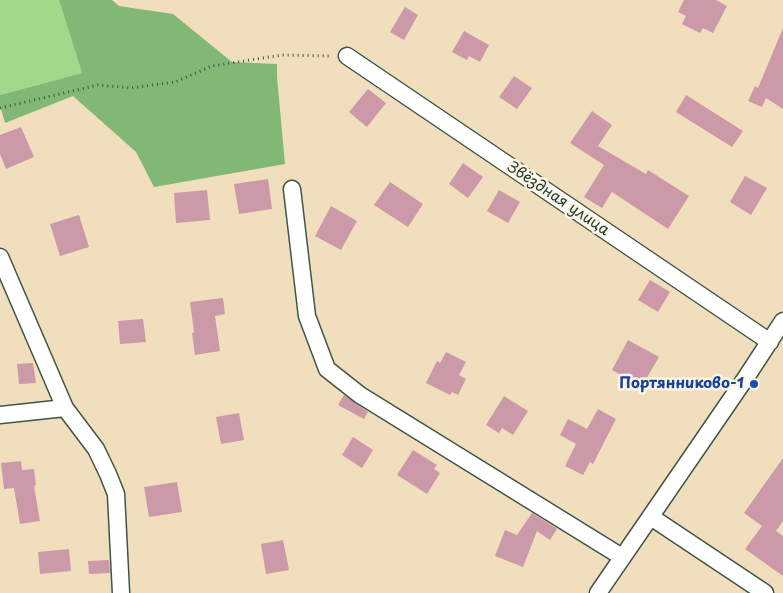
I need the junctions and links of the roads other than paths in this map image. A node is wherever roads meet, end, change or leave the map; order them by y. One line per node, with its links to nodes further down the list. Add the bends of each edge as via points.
1 (347, 56): 6 (street, Звёздная улица)
2 (292, 189): 10 (street, via 307,316 327,369 360,395)
3 (0, 257): 4 (street)
4 (6, 287): 7 (street)
5 (783, 321): 6 (street)
6 (770, 342): 9 (street)
7 (65, 408): 8 (street); 11 (street, via 96,450 116,494)
8 (0, 415)
9 (651, 517): 10 (street); 13 (street)
10 (622, 557): 12 (street)
11 (121, 593)
12 (598, 593)
13 (765, 593)

